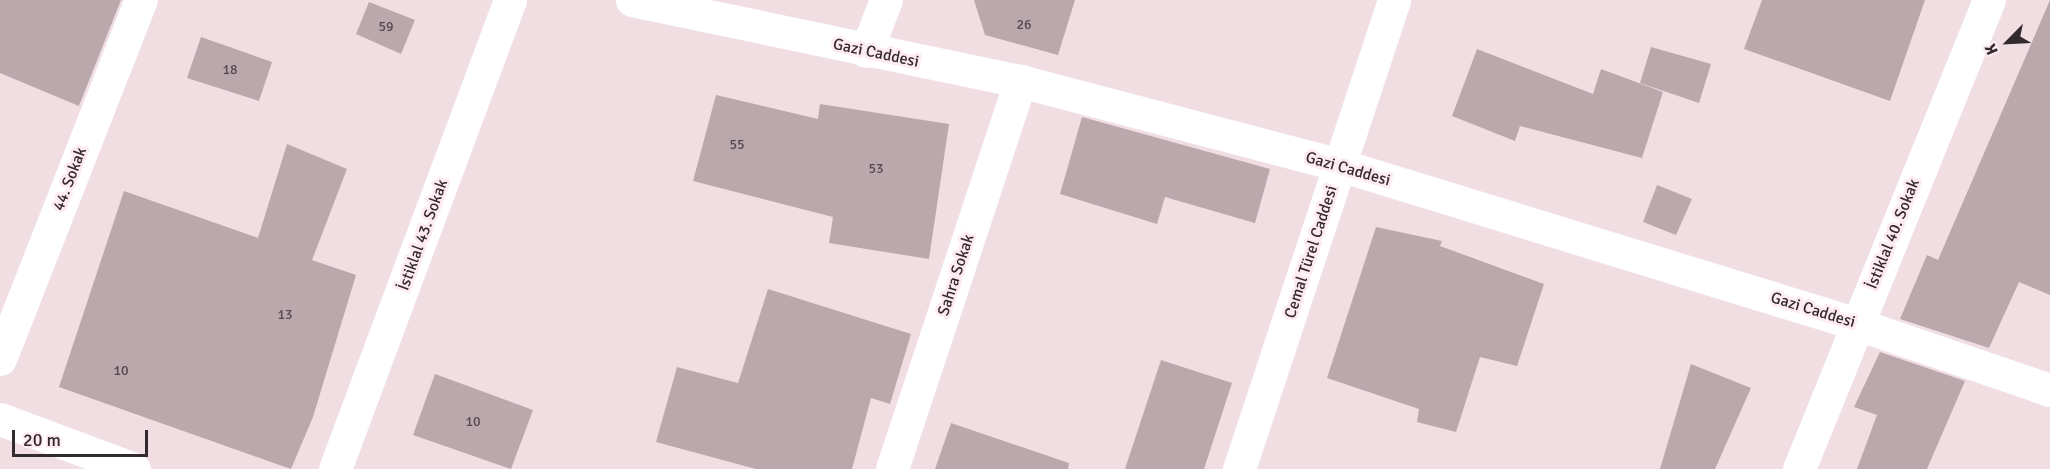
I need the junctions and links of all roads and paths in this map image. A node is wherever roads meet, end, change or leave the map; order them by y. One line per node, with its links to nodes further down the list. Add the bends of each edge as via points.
1 (141, 0): 11 (street, 44. Sokak)
2 (510, 0): 15 (street, İstiklal 43. Sokak)
3 (632, 0): 7 (street, Gazi Caddesi)
4 (886, 0): 7 (street)
5 (1394, 0): 9 (street, Cemal Türel Caddesi)
6 (1989, 0): 10 (street, İstiklal 40. Sokak)
7 (866, 51): 8 (street, Gazi Caddesi)
8 (1020, 81): 9 (street, Gazi Caddesi); 16 (street, Sahra Sokak)
9 (1340, 165): 10 (street, Gazi Caddesi); 17 (street, Cemal Türel Caddesi)
10 (1857, 324): 12 (street, Gazi Caddesi); 18 (street, İstiklal 40. Sokak)
11 (0, 359)
12 (2050, 390)
13 (0, 419): 14 (street)
14 (134, 469)
15 (335, 469)
16 (892, 469)
17 (1239, 469)
18 (1799, 469)

